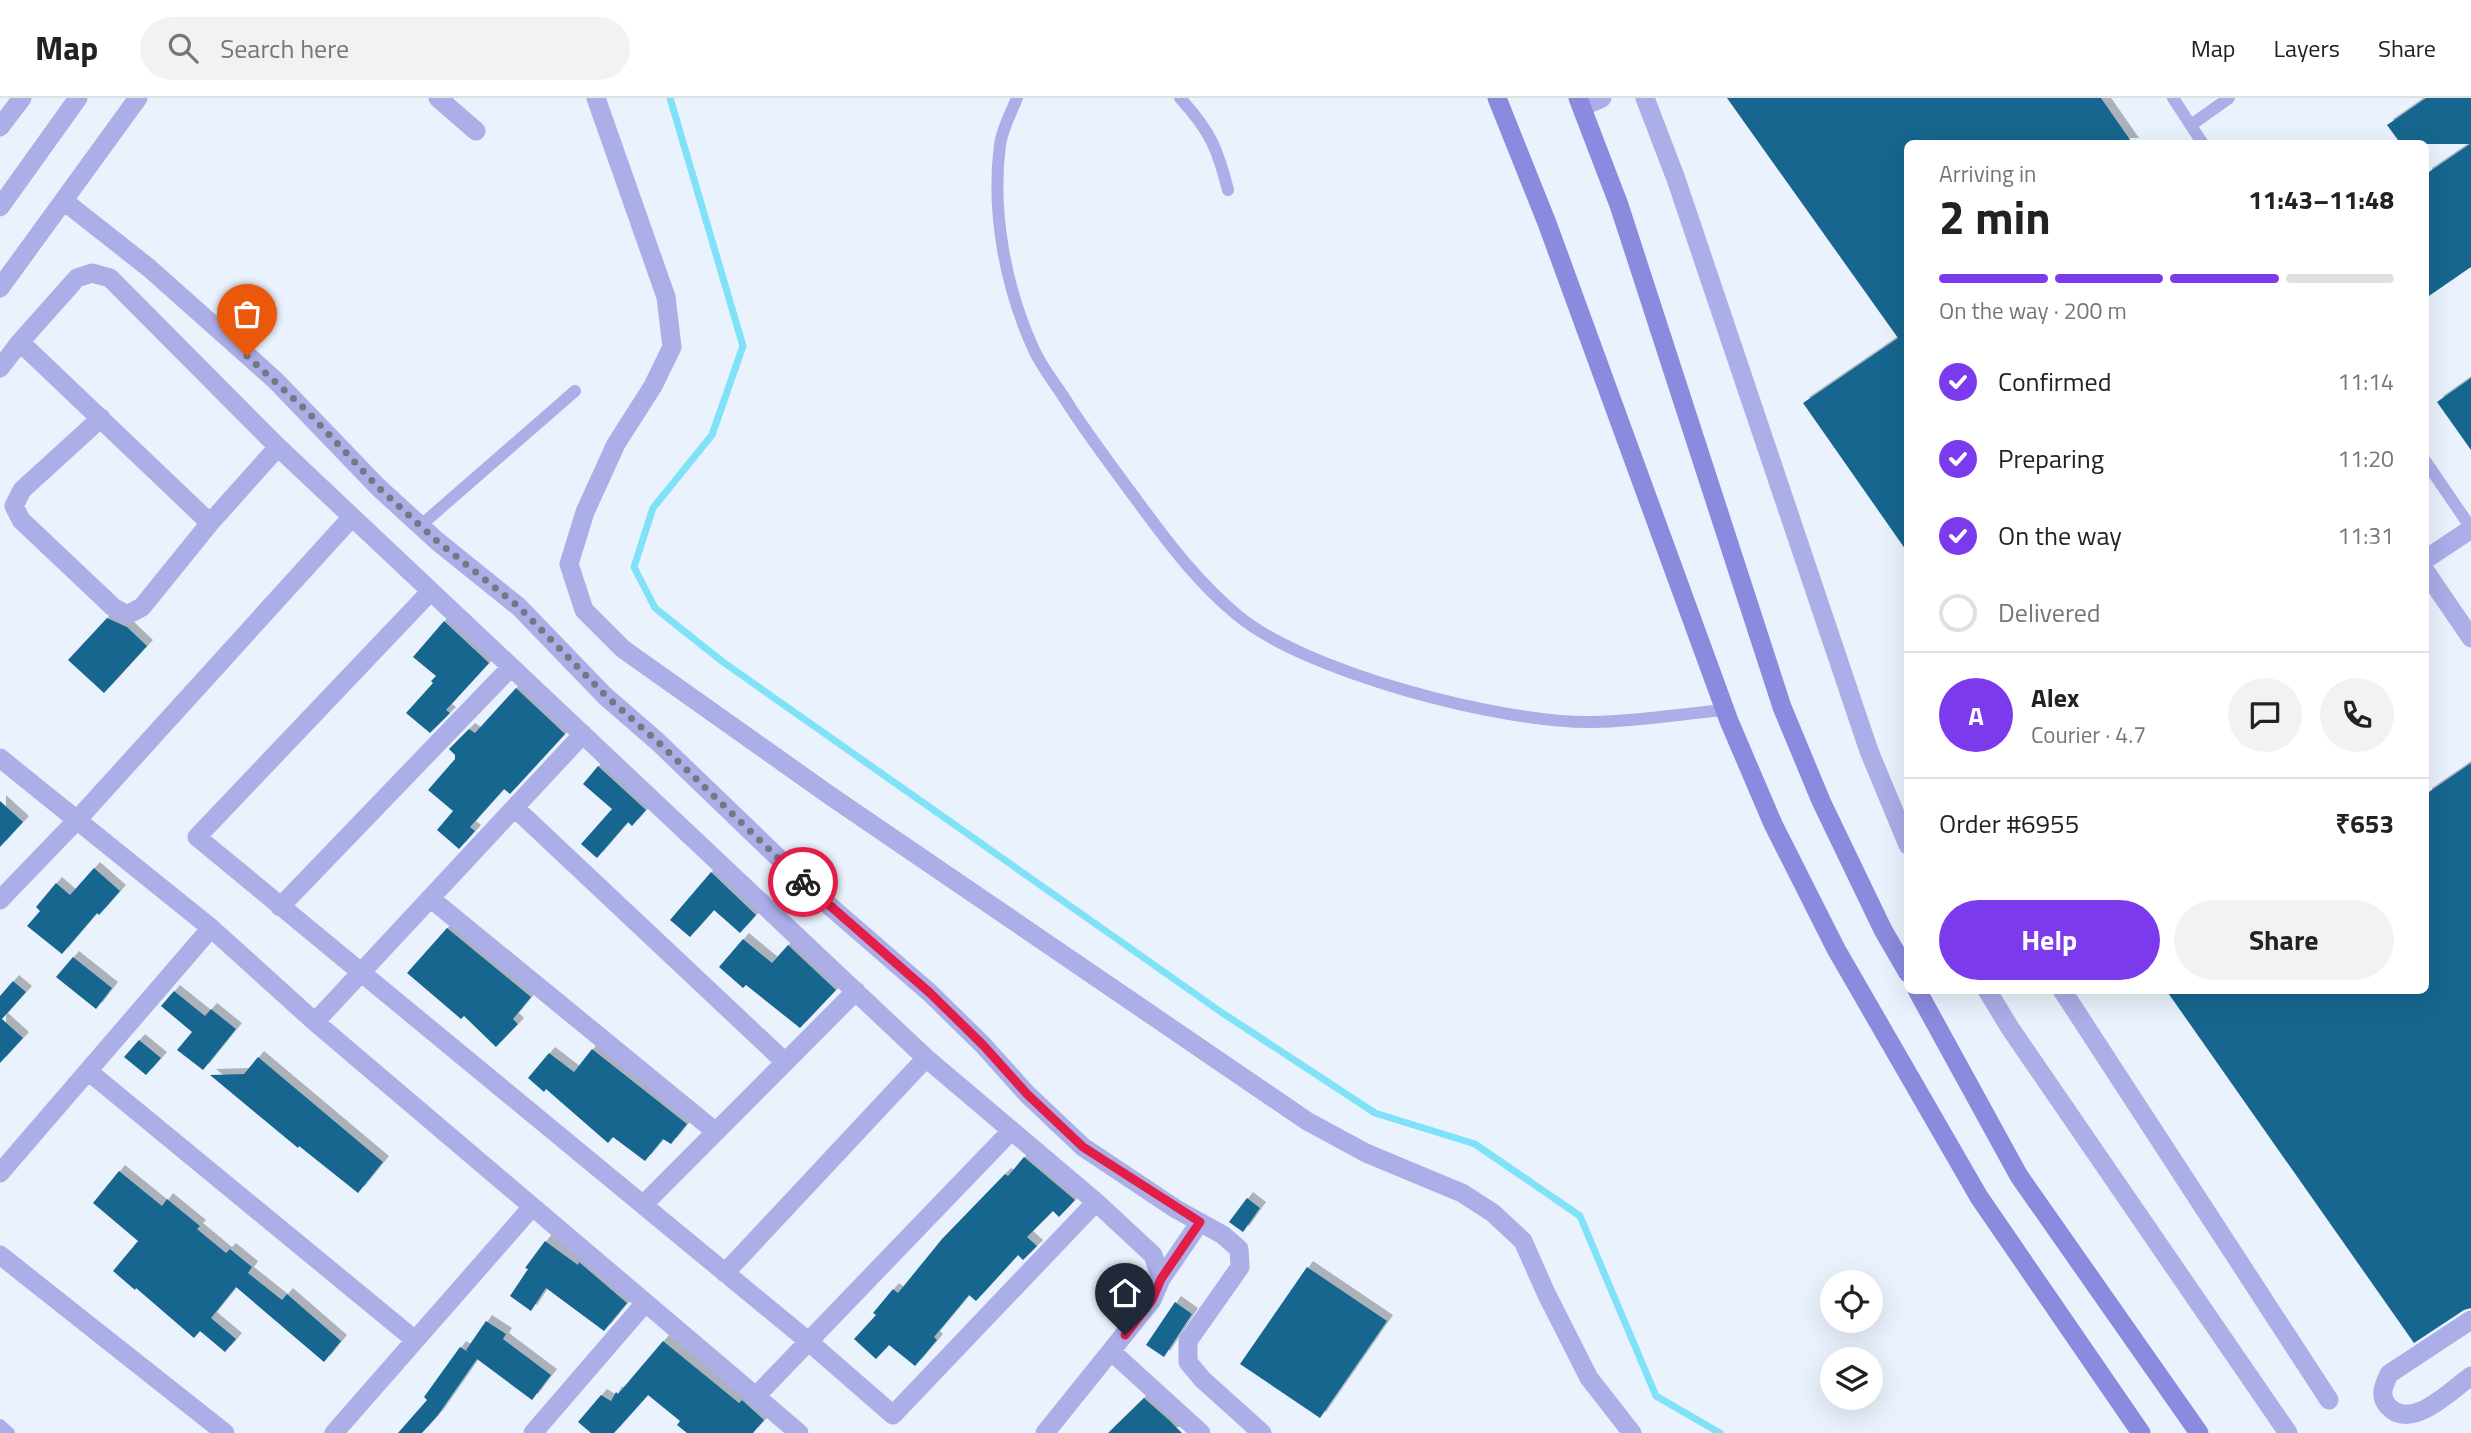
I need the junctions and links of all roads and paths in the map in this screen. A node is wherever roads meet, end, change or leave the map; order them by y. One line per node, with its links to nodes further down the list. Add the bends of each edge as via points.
1 (22, 98): 15 (street)
2 (78, 98): 20 (street)
3 (138, 98): 19 (street)
4 (438, 98): 16 (street)
5 (596, 98): 84 (street, via 666,297 671,347 653,386 616,444 585,512 569,564 584,610 623,649 821,789 1307,1121 1493,1213 1523,1241 1589,1378)
6 (1017, 98): 37 (lane, via 1000,142 996,194 1015,299 1035,352 1096,446 1168,541 1198,579 1238,617 1290,648 1458,704 1592,722)
7 (1180, 98): 18 (lane, via 1214,143)
8 (1497, 98): 37 (main road)
9 (1602, 98): 13 (street)
10 (1645, 98): 42 (street, via 1869,751)
11 (2173, 98): 14 (lane)
12 (2228, 98): 14 (lane)
13 (1581, 103): 47 (main road, via 1619,205 1782,707 1821,801)
14 (2191, 125): 17 (lane)
15 (0, 127)
16 (476, 131)
17 (2200, 140)
18 (1228, 190)
19 (64, 201): 21 (street); 30 (street, via 149,268 275,380)
20 (0, 207)
21 (0, 288)
22 (20, 342): 23 (street); 25 (street); 26 (street, via 77,278 92,273 110,278)
23 (0, 368)
24 (575, 391): 30 (lane)
25 (100, 418): 29 (street); 29 (street, via 22,490 14,506 21,520 127,615 142,607)
26 (278, 447): 28 (street); 29 (street)
27 (2429, 466): 31 (lane)
28 (352, 517): 34 (street); 41 (street)
29 (210, 523)
30 (420, 526): 63 (street, via 519,607 606,696 817,895 930,993 1083,1147)
31 (2471, 528): 32 (street)
32 (2429, 557)
33 (2429, 576): 35 (street)
34 (431, 591): 36 (street); 45 (street, via 197,837)
35 (2471, 638)
36 (512, 667): 38 (street); 45 (street)
37 (1725, 710): 85 (main road, via 1773,824 1836,949 1979,1197)
38 (583, 734): 40 (street); 49 (street)
39 (0, 758): 41 (street)
40 (515, 808): 43 (street); 55 (street)
41 (77, 820): 44 (street); 46 (street)
42 (1904, 835)
43 (430, 898): 48 (street); 58 (street)
44 (0, 900)
45 (281, 907): 48 (street)
46 (211, 928): 53 (street); 56 (street)
47 (1904, 966)
48 (361, 973): 53 (street); 61 (street)
49 (856, 991): 54 (street); 55 (street)
50 (1919, 994): 86 (main road, via 2020,1176)
51 (1990, 994): 87 (street)
52 (2065, 994): 74 (street)
53 (315, 1022): 62 (street)
54 (926, 1058): 57 (street); 65 (street)
55 (785, 1062): 58 (street)
56 (88, 1071): 59 (street); 69 (street)
57 (1011, 1131): 60 (street); 70 (street)
58 (716, 1132): 61 (street)
59 (0, 1173)
60 (1096, 1202): 66 (street, via 1153,1255); 70 (street, via 893,1415)
61 (643, 1205): 65 (street)
62 (532, 1207): 67 (street); 69 (street)
63 (1200, 1222): 66 (street); 83 (street, via 1239,1249 1240,1267 1188,1341 1188,1362)
64 (0, 1255): 77 (street)
65 (725, 1273): 70 (street)
66 (1161, 1279): 71 (street, via 1152,1300)
67 (646, 1303): 73 (street); 79 (street)
68 (2471, 1320): 72 (street, via 2389,1374 2382,1399 2407,1416 2421,1412)
69 (415, 1340): 78 (street)
70 (808, 1341): 73 (street)
71 (1112, 1352): 81 (street); 82 (street)
72 (2471, 1376)
73 (755, 1397): 80 (street)
74 (2329, 1400)
75 (0, 1425): 76 (lane)
76 (9, 1433)
77 (225, 1433)
78 (334, 1433)
79 (533, 1433)
80 (799, 1433)
81 (1045, 1433)
82 (1201, 1433)
83 (1262, 1433)
84 (1632, 1433)
85 (2141, 1433)
86 (2199, 1433)
87 (2288, 1433)

